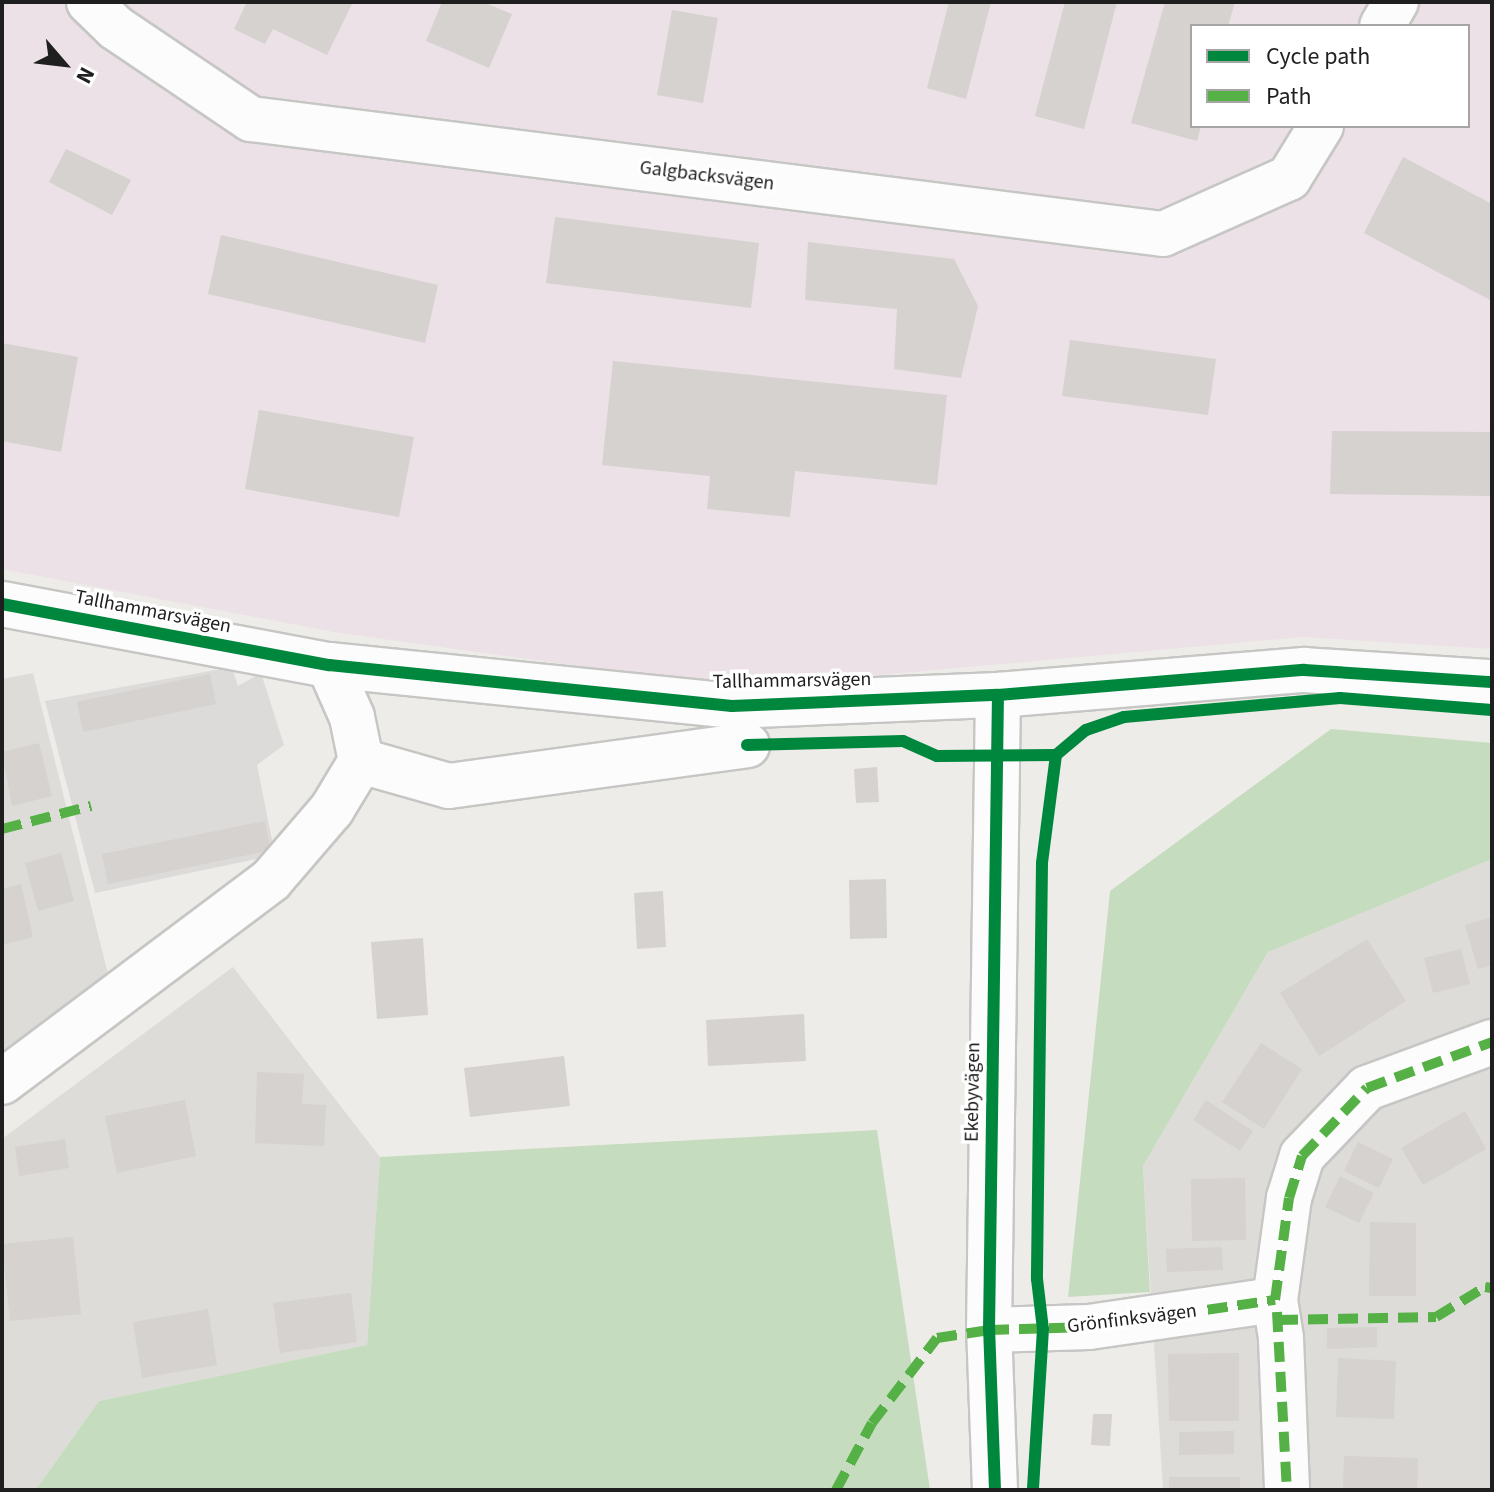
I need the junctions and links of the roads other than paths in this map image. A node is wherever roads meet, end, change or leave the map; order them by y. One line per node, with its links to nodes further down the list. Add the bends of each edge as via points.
1 (89, 2): 4 (street, Galgbacksvägen, via 116,28 251,119 1163,234 1289,178)
2 (1396, 2): 3 (street)
3 (1383, 24)
4 (1320, 128)
5 (2, 604): 6 (street, Tallhammarsvägen)
6 (329, 665): 8 (street, Tallhammarsvägen, via 732,706); 10 (street, via 352,717)
7 (1492, 682): 8 (street, Tallhammarsvägen, via 1304,670)
8 (998, 695): 14 (street, Ekebyvägen)
9 (747, 745): 10 (street, via 449,786)
10 (361, 761): 12 (street, via 332,809 271,880)
11 (1492, 1042): 13 (street, via 1367,1088 1302,1156 1289,1198)
12 (2, 1082)
13 (1275, 1300): 14 (street, Grönfinksvägen, via 1089,1327); 16 (street)
14 (989, 1330): 15 (street, Ekebyvägen)
15 (995, 1490)
16 (1287, 1490)

